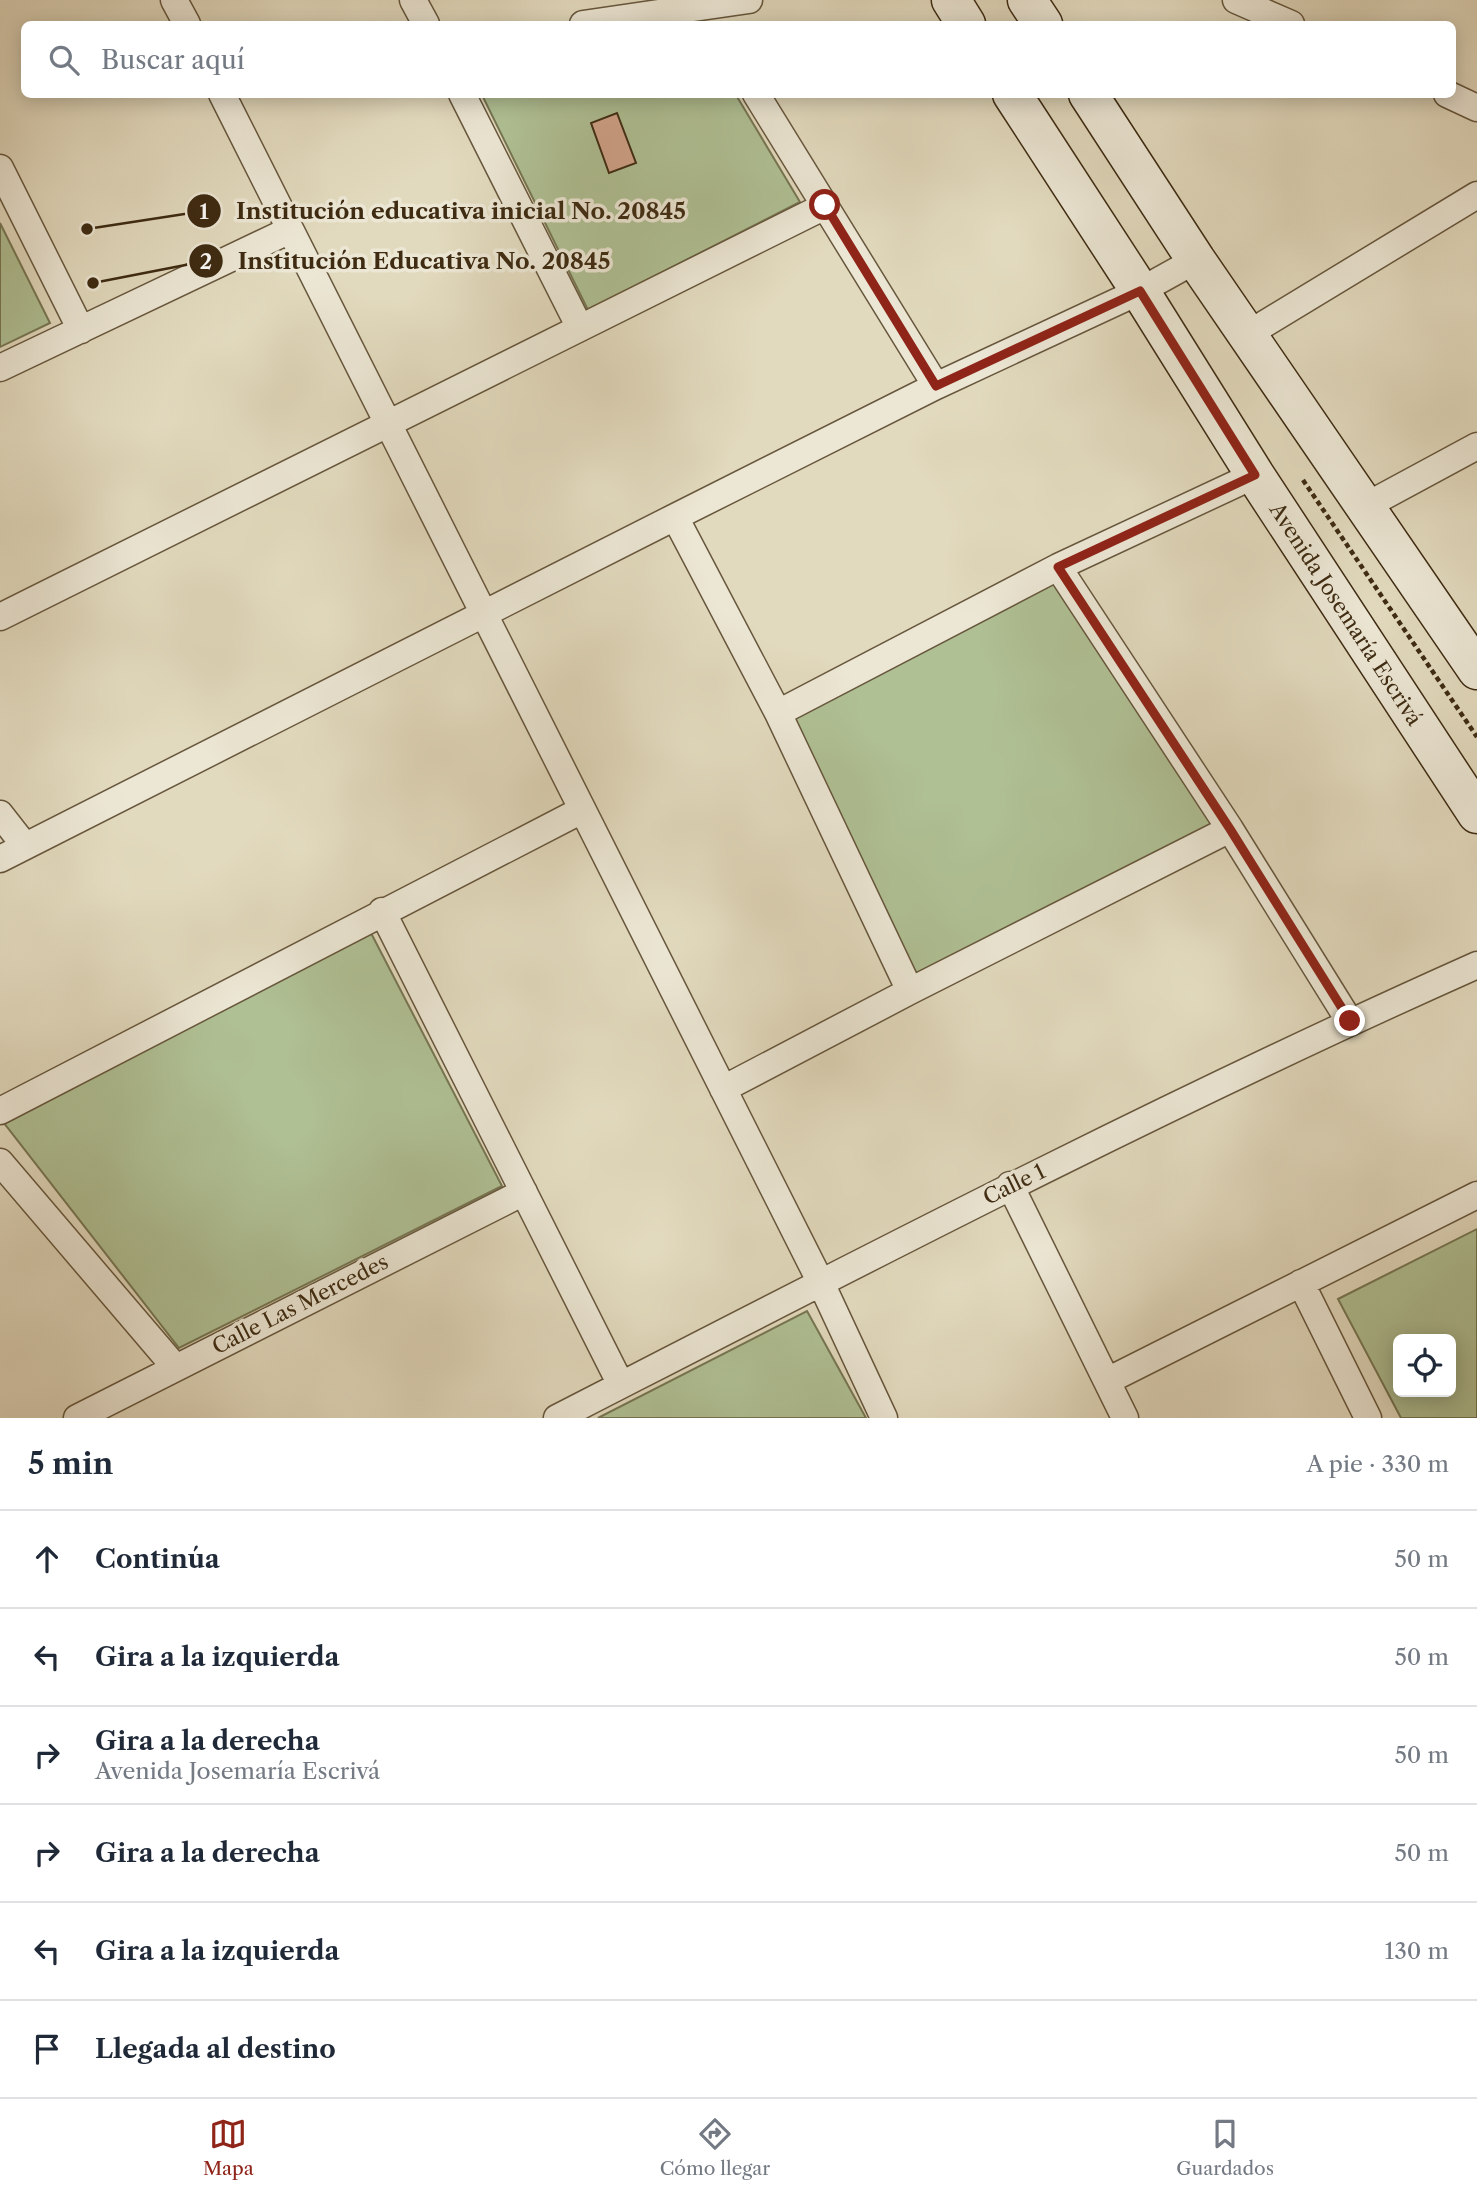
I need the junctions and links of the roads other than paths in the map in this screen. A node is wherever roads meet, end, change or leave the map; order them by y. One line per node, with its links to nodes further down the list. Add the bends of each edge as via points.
1 (174, 0): 8 (street)
2 (413, 0): 9 (street)
3 (749, 0): 7 (street)
4 (951, 0): 11 (main road)
5 (1027, 0): 12 (main road)
6 (1236, 0): 13 (street)
7 (707, 16): 10 (street)
8 (185, 21)
9 (424, 21)
10 (630, 21)
11 (965, 21)
12 (1041, 21)
13 (1284, 21)
14 (224, 98): 24 (street)
15 (464, 98): 27 (street)
16 (758, 98): 23 (street)
17 (1015, 98): 26 (main road, Avenida Josemaría Escrivá)
18 (1091, 98): 25 (main road)
19 (1456, 98): 20 (street)
20 (1477, 108)
21 (0, 168): 28 (street)
22 (1477, 195): 29 (street)
23 (825, 205): 27 (street); 31 (street)
24 (290, 230): 28 (street); 32 (street)
25 (1196, 260): 26 (street); 29 (main road)
26 (1140, 291): 31 (street); 34 (main road, Avenida Josemaría Escrivá)
27 (580, 328): 32 (street)
28 (81, 330): 30 (street)
29 (1248, 334): 35 (main road)
30 (0, 368)
31 (936, 386): 36 (street)
32 (388, 424): 38 (street); 39 (street)
33 (1477, 446): 35 (street)
34 (1255, 475): 37 (street); 44 (main road, Avenida Josemaría Escrivá)
35 (1364, 507): 40 (main road)
36 (675, 517): 38 (street); 41 (street)
37 (1058, 567): 41 (street); 45 (street)
38 (484, 615): 42 (street); 46 (street)
39 (0, 617)
40 (1477, 670)
41 (778, 713): 50 (street)
42 (582, 810): 48 (street); 52 (street)
43 (0, 814): 46 (street)
44 (1477, 814)
45 (1230, 829): 50 (street); 51 (street)
46 (25, 846): 47 (street)
47 (0, 859)
48 (382, 911): 53 (street); 56 (street)
49 (1477, 965): 51 (street, Calle 1)
50 (910, 991): 52 (street)
51 (1350, 1021): 55 (street, Calle 1)
52 (723, 1089): 58 (street)
53 (0, 1111)
54 (0, 1162): 60 (street)
55 (1010, 1185): 58 (street, Calle 1); 61 (street)
56 (524, 1192): 60 (street, Calle Las Mercedes); 62 (street)
57 (1477, 1195): 59 (street)
58 (821, 1283): 62 (street, Calle 1); 65 (street)
59 (1301, 1283): 61 (street); 67 (street)
60 (175, 1367): 63 (street, Calle Las Mercedes)
61 (1107, 1381): 66 (street)
62 (621, 1385): 64 (street, Calle 1)
63 (77, 1418)
64 (557, 1418)
65 (884, 1418)
66 (1125, 1418)
67 (1368, 1418)

